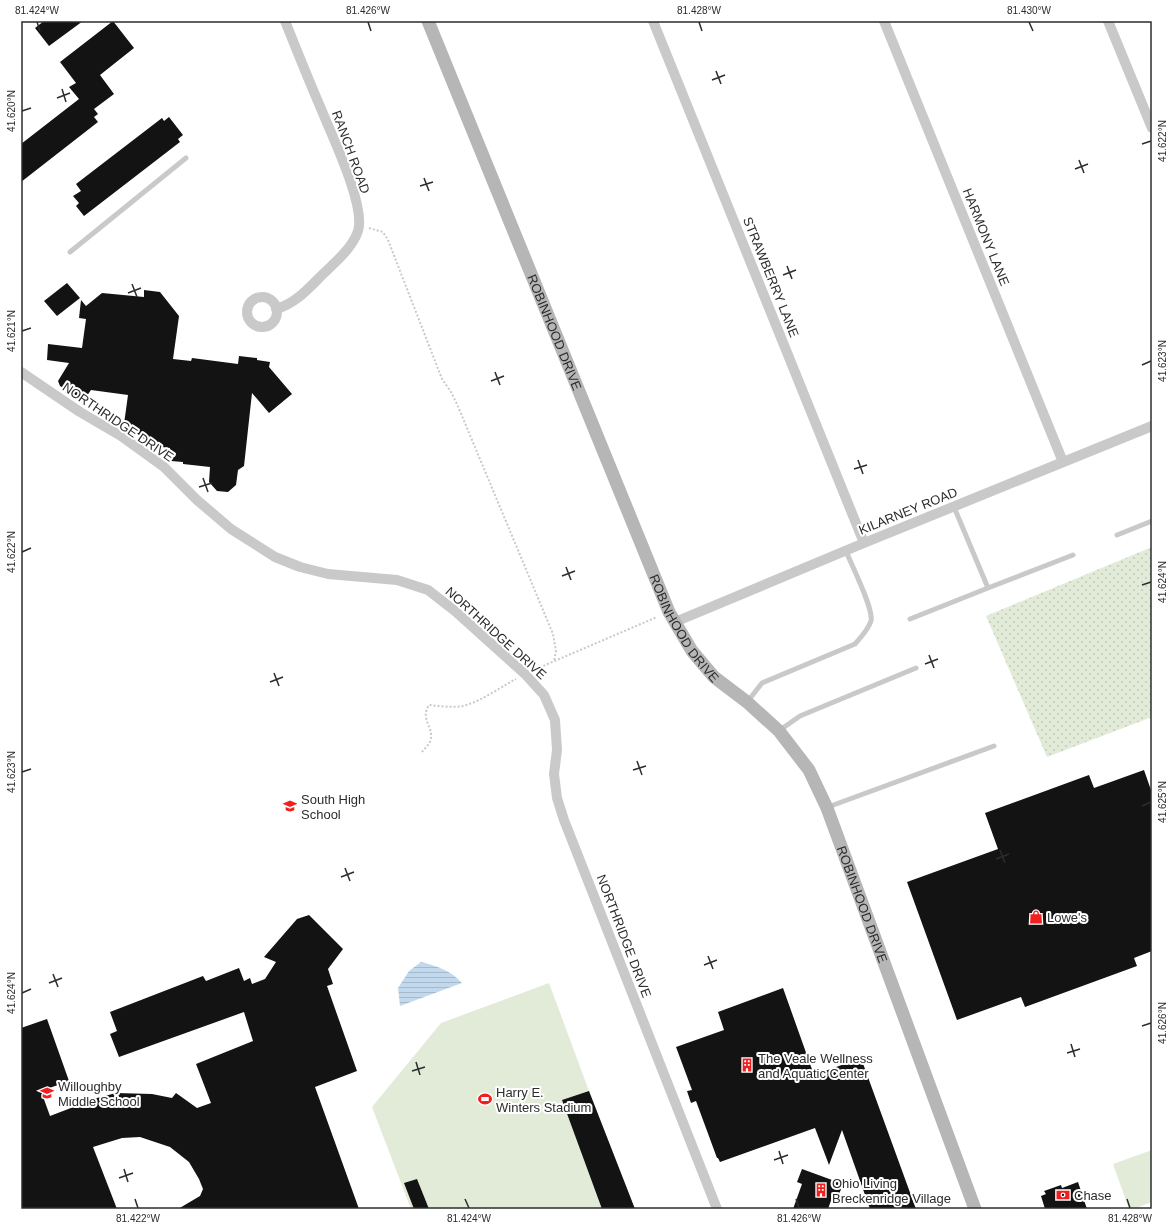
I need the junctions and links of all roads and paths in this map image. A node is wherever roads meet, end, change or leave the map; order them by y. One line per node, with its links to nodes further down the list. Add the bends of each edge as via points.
1 (285, 21): 8 (street, RANCH ROAD, via 348,175 359,214)
2 (428, 21): 22 (street, ROBINHOOD DRIVE)
3 (653, 21): 17 (street, STRAWBERRY LANE)
4 (884, 21): 13 (street, HARMONY LANE)
5 (1108, 21): 6 (street)
6 (1152, 128)
7 (186, 158): 9 (lane)
8 (358, 227): 10 (street, RANCH ROAD, via 346,252 306,292 286,306); 23 (path, via 383,232 388,240 442,379 458,404 553,634 556,651)
9 (70, 252)
10 (276, 309)
11 (21, 372): 29 (street, NORTHRIDGE DRIVE, via 121,436 164,468 231,529 275,557 328,574 397,580 428,590 525,674 544,695 555,720 557,750 554,774 557,798 564,820)
12 (1152, 426): 13 (street, KILARNEY ROAD)
13 (1063, 462): 14 (street, KILARNEY ROAD)
14 (954, 507): 17 (street, KILARNEY ROAD); 20 (lane)
15 (1152, 521): 16 (lane)
16 (1117, 535)
17 (864, 543): 18 (street, KILARNEY ROAD)
18 (846, 550): 22 (street, KILARNEY ROAD); 25 (lane, via 870,608 871,620 864,634 855,644 762,683)
19 (1073, 555): 20 (lane)
20 (988, 588): 21 (lane)
21 (910, 619)
22 (675, 622): 25 (street, ROBINHOOD DRIVE, via 692,651 714,676)
23 (554, 661)
24 (916, 668): 26 (lane, via 800,716)
25 (747, 702): 26 (street, ROBINHOOD DRIVE)
26 (779, 731): 28 (street, ROBINHOOD DRIVE, via 810,770)
27 (994, 746): 28 (lane)
28 (827, 808): 30 (street, ROBINHOOD DRIVE)
29 (716, 1209)
30 (975, 1209)

